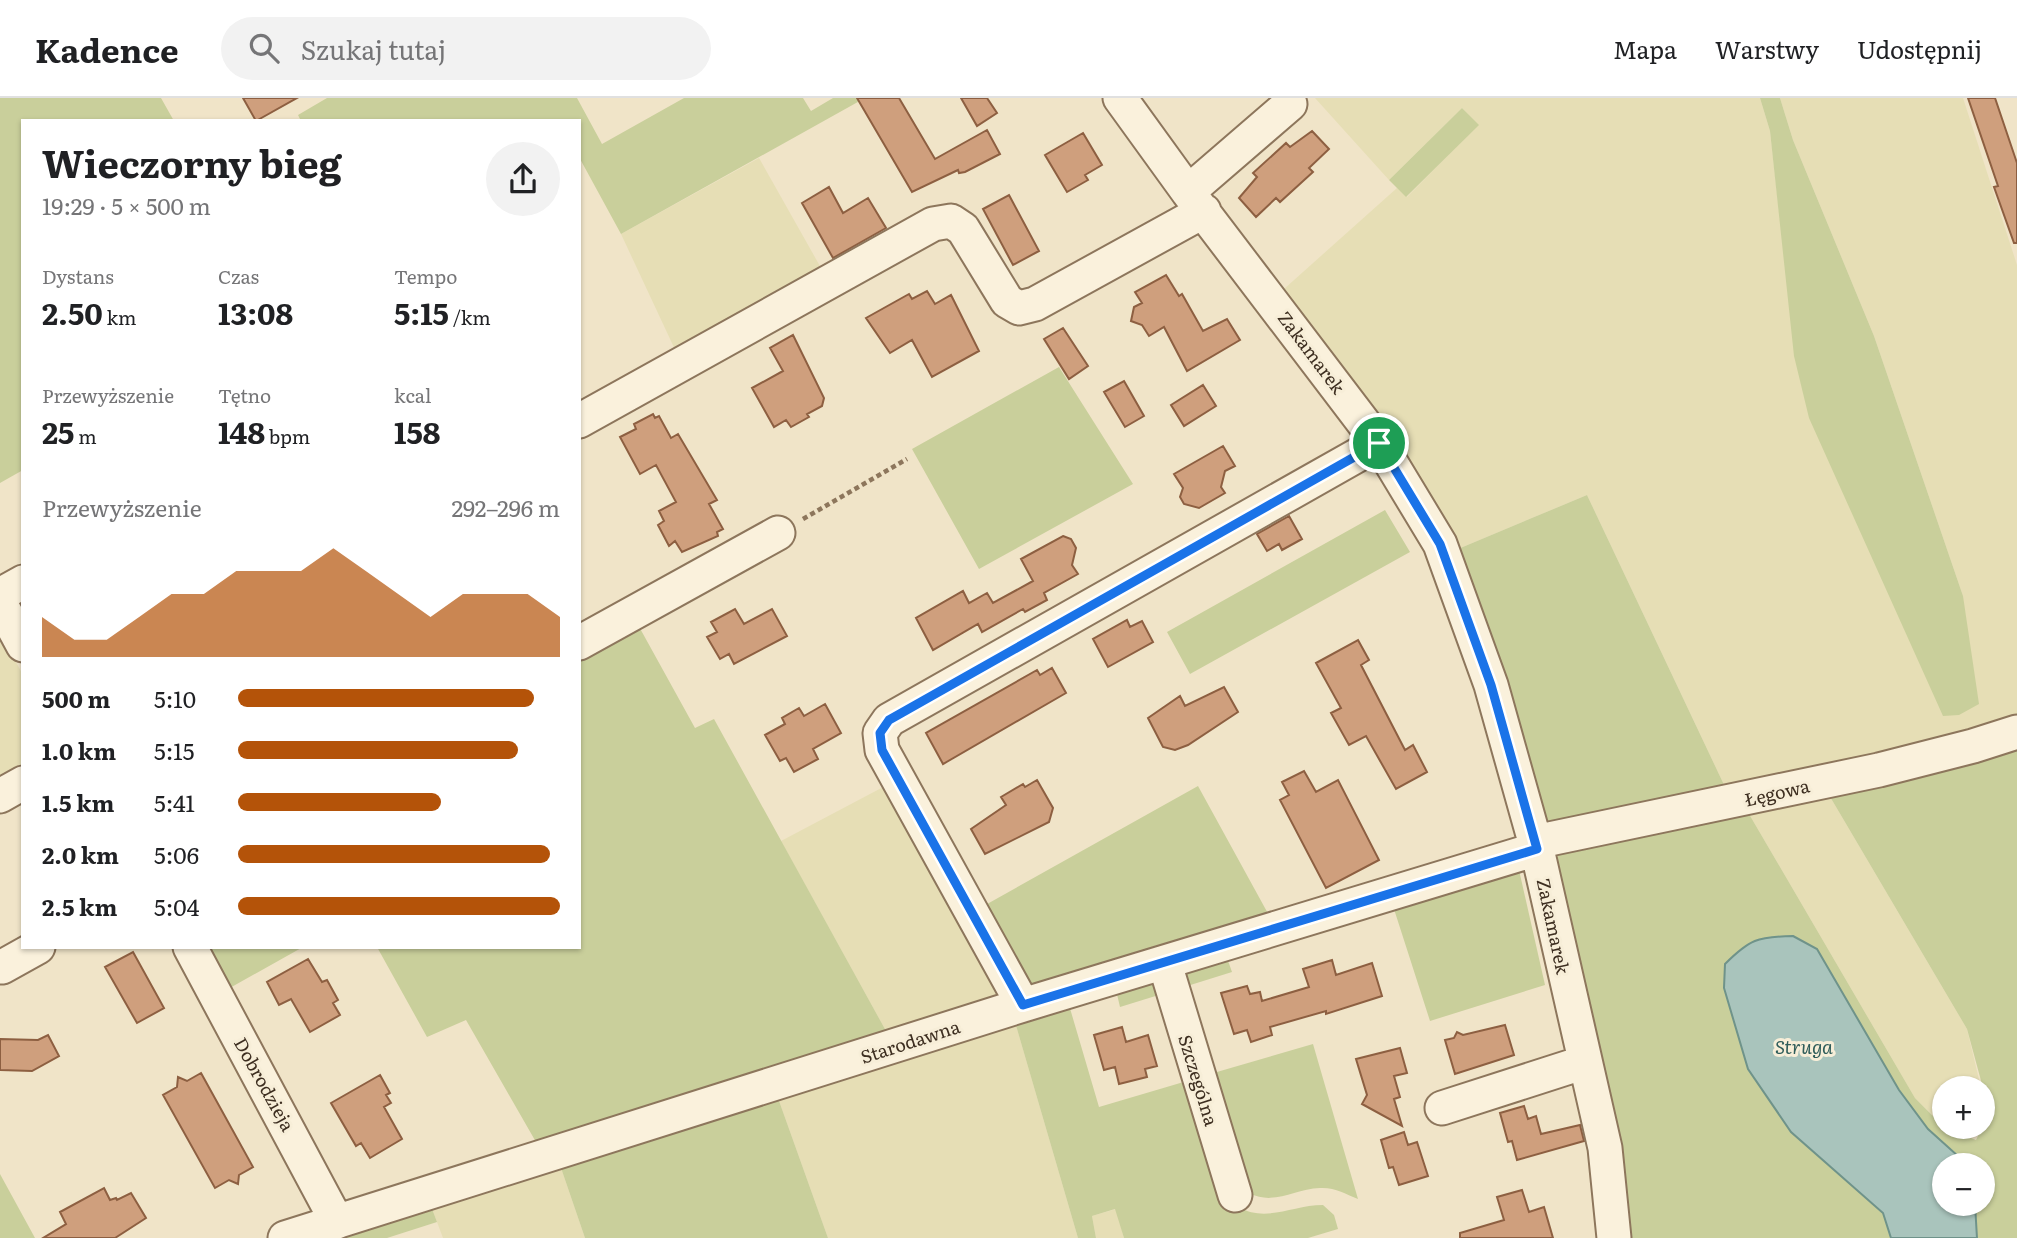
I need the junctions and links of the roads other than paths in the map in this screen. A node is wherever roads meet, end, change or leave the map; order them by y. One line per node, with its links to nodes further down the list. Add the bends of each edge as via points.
1 (1120, 98): 3 (street, Zakamarek)
2 (1290, 104): 3 (street)
3 (1196, 202): 4 (street, via 1035,304 1019,308 1007,302 963,229 951,221 933,223); 5 (street, Zakamarek)
4 (581, 420)
5 (1379, 443): 15 (street, Zakamarek, via 1440,544 1491,685); 20 (street, via 889,720 880,733 882,750)
6 (778, 533): 11 (street)
7 (21, 583): 8 (street)
8 (0, 595)
9 (0, 603): 10 (street)
10 (21, 641)
11 (581, 642)
12 (2017, 732): 15 (street, Łęgowa, via 1880,769)
13 (21, 784): 14 (street)
14 (0, 796)
15 (1536, 846): 18 (street, Starodawna); 21 (street, Zakamarek)
16 (34, 949): 19 (street)
17 (191, 949): 24 (street, Dobrodzieja)
18 (1165, 964): 20 (street, Starodawna); 23 (street, Szczególna)
19 (2, 967)
20 (1023, 1005): 24 (street, Starodawna)
21 (1585, 1062): 22 (street); 26 (street, Zakamarek, via 1605,1148)
22 (1442, 1108)
23 (1235, 1195)
24 (325, 1229): 25 (street, Starodawna)
25 (285, 1238)
26 (1614, 1238)

